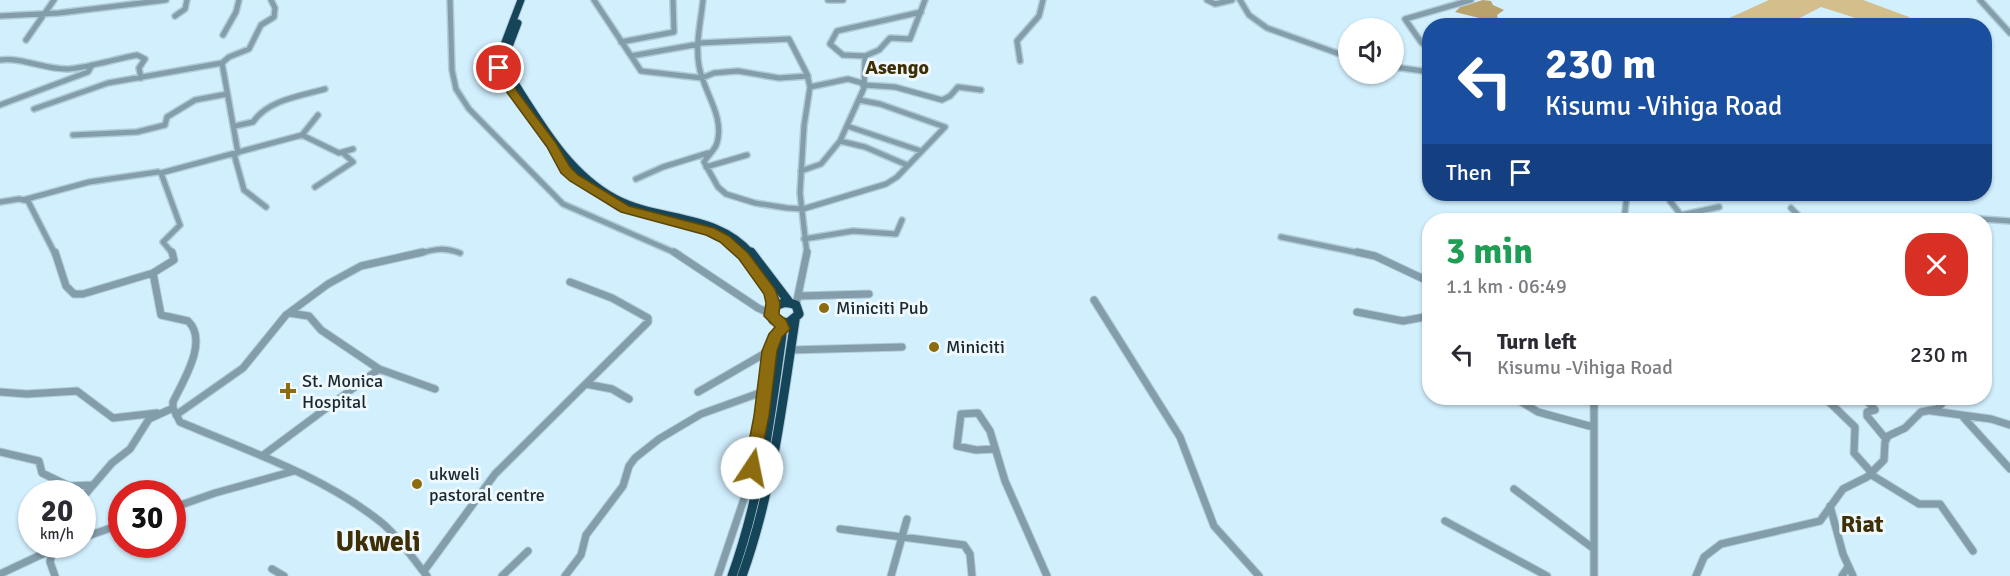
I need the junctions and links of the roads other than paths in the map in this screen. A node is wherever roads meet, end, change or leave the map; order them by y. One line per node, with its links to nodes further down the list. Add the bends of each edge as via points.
1 (54, 0): 24 (street)
2 (115, 0): 22 (street)
3 (166, 0): 22 (street)
4 (187, 0): 26 (street, via 185,9)
5 (239, 0): 28 (street)
6 (271, 0): 38 (street, via 274,17 261,25 248,50)
7 (450, 0): 94 (street, via 456,89 469,109 563,204 683,256 758,308)
8 (521, 0): 94 (highway, via 499,68 566,170 619,207 710,231 724,239 758,273 772,296)
9 (527, 0): 93 (highway, via 507,52 507,71 573,167 631,206 708,223 732,235 753,254)
10 (594, 0): 30 (street)
11 (673, 0): 30 (street, via 674,32)
12 (703, 0): 31 (street)
13 (828, 0): 14 (street)
14 (843, 0)
15 (925, 0): 23 (street)
16 (1043, 0): 37 (street, via 1039,16 1017,41)
17 (1207, 0): 18 (street, via 1215,4)
18 (1232, 0)
19 (1240, 0): 33 (street, via 1249,15 1268,28)
20 (1470, 0): 32 (street, via 1405,20)
21 (1980, 0): 27 (street)
22 (110, 8): 24 (street)
23 (921, 12): 35 (street, via 910,39 890,38 879,50); 35 (street, via 836,31 830,44 840,53)
24 (43, 14): 25 (street); 29 (street)
25 (0, 16)
26 (175, 16)
27 (2010, 33)
28 (223, 35)
29 (26, 40)
30 (621, 42): 34 (street)
31 (699, 44): 34 (street); 42 (street, via 789,39); 44 (street)
32 (1422, 44)
33 (1338, 53)
34 (631, 56): 44 (street, via 641,71)
35 (865, 56): 45 (street)
36 (0, 60): 39 (street, via 69,69)
37 (1020, 61)
38 (222, 63): 43 (street); 49 (street)
39 (92, 64): 43 (street, via 140,56 145,59 139,68); 51 (street, via 88,72)
40 (1404, 68): 41 (street)
41 (1422, 71)
42 (807, 76): 44 (street, via 773,78 738,71); 46 (street)
43 (141, 78): 52 (street, via 100,86)
44 (702, 78): 63 (street, via 717,128 717,144)
45 (864, 85): 46 (street, via 848,79); 48 (street, via 895,87 942,100 958,87); 50 (street)
46 (810, 87): 67 (street)
47 (325, 89): 54 (street, via 280,102 260,112 253,122)
48 (981, 90)
49 (227, 94): 54 (street); 56 (street, via 195,100 167,117 165,125 137,132)
50 (859, 100): 55 (street); 60 (street, via 944,125)
51 (0, 105)
52 (34, 109)
53 (318, 115): 57 (street)
54 (235, 126): 61 (street)
55 (848, 126): 58 (street); 60 (street)
56 (73, 135)
57 (302, 135): 61 (street); 62 (street)
58 (840, 141): 65 (street); 67 (street, via 821,164)
59 (353, 149): 62 (street)
60 (921, 151): 65 (street)
61 (236, 153): 74 (street, via 244,190); 87 (street, via 160,174 180,225 163,242 174,260)
62 (343, 153): 70 (street, via 353,162)
63 (709, 153): 66 (street, via 704,162); 69 (street)
64 (747, 155): 66 (street)
65 (907, 165): 77 (street, via 889,183)
66 (706, 167): 77 (street, via 722,190 735,198)
67 (801, 171): 77 (street)
68 (158, 172): 71 (street, via 89,182)
69 (636, 179)
70 (315, 187)
71 (24, 200): 73 (street); 87 (street, via 44,230 72,293 83,294)
72 (1670, 201): 78 (street)
73 (0, 202)
74 (266, 207)
75 (1719, 207): 79 (street)
76 (1791, 208): 80 (street)
77 (803, 209): 85 (street)
78 (1679, 213)
79 (1690, 213)
80 (1796, 213)
81 (902, 220): 85 (street, via 896,234 853,231)
82 (1992, 220): 83 (street)
83 (2010, 221)
84 (1281, 237): 88 (street, via 1375,256)
85 (804, 238): 91 (street, via 807,253)
86 (460, 253): 96 (street, via 440,247 357,267)
87 (153, 273): 116 (street, via 161,315 193,324 196,336 192,360 173,402)
88 (1422, 278)
89 (570, 282): 104 (street, via 612,298 649,320)
90 (869, 294): 91 (street)
91 (800, 296): 93 (street)
92 (1094, 300): 156 (street, via 1180,437 1214,525)
93 (792, 304): 94 (highway, via 780,304); 98 (highway, via 800,311)
94 (772, 311): 99 (highway, via 773,320)
95 (1357, 312): 97 (street, via 1403,321)
96 (288, 313): 103 (street, via 307,315 318,322 321,330); 116 (street, via 243,368)
97 (1422, 317)
98 (795, 320): 99 (highway); 101 (highway)
99 (782, 326): 102 (street); 151 (highway, via 760,481)
100 (902, 347): 101 (street)
101 (790, 350): 152 (highway, via 770,481)
102 (769, 351): 106 (street); 108 (street)
103 (379, 369): 105 (street); 124 (street)
104 (586, 384): 109 (street, via 612,389); 145 (street, via 495,474)
105 (435, 389)
106 (765, 391): 149 (street, via 701,414 635,458 624,484 586,536 581,555); 150 (street, via 746,493)
107 (0, 392): 117 (street, via 77,391 113,418)
108 (698, 392)
109 (629, 399)
110 (1526, 405): 120 (street, via 1538,412)
111 (1594, 405): 120 (street)
112 (1832, 405): 127 (street, via 1855,427 1854,453)
113 (1871, 405): 121 (street, via 1875,410 1866,416)
114 (1941, 405): 115 (street)
115 (1932, 410): 118 (street); 121 (street, via 1917,415)
116 (174, 411): 117 (street); 124 (street, via 185,425)
117 (157, 413): 129 (street, via 130,449)
118 (1964, 418): 119 (street, via 1988,417); 125 (street)
119 (2010, 425)
120 (1593, 427): 137 (street)
121 (1886, 439): 127 (street, via 1886,457)
122 (995, 449): 122 (street, via 980,414 961,414 957,446); 155 (street)
123 (0, 452): 128 (street, via 39,461 42,473)
124 (262, 456): 126 (street)
125 (2010, 469)
126 (295, 471): 131 (street); 145 (street, via 373,516)
127 (1871, 473): 132 (street, via 1843,489); 139 (street, via 1919,504 1940,504)
128 (57, 480)
129 (96, 482)
130 (1514, 489): 137 (street)
131 (186, 503)
132 (1830, 505): 142 (street); 159 (street, via 1820,521 1721,544 1704,557)
133 (906, 519): 136 (street)
134 (1445, 521): 157 (street)
135 (840, 529): 136 (street)
136 (901, 537): 153 (street); 154 (street, via 964,545 970,554)
137 (1594, 549): 158 (street)
138 (528, 551): 148 (street)
139 (1973, 551)
140 (28, 558): 144 (street)
141 (50, 558): 146 (street)
142 (1848, 567): 160 (street); 161 (street)
143 (272, 569): 147 (street)
144 (1, 570)
145 (425, 574)
146 (55, 576)
147 (284, 576)
148 (502, 576)
149 (565, 576)
150 (718, 576)
151 (732, 576)
152 (742, 576)
153 (891, 576)
154 (972, 576)
155 (1047, 576)
156 (1259, 576)
157 (1547, 576)
158 (1594, 576)
159 (1696, 576)
160 (1842, 576)
161 (1853, 576)

